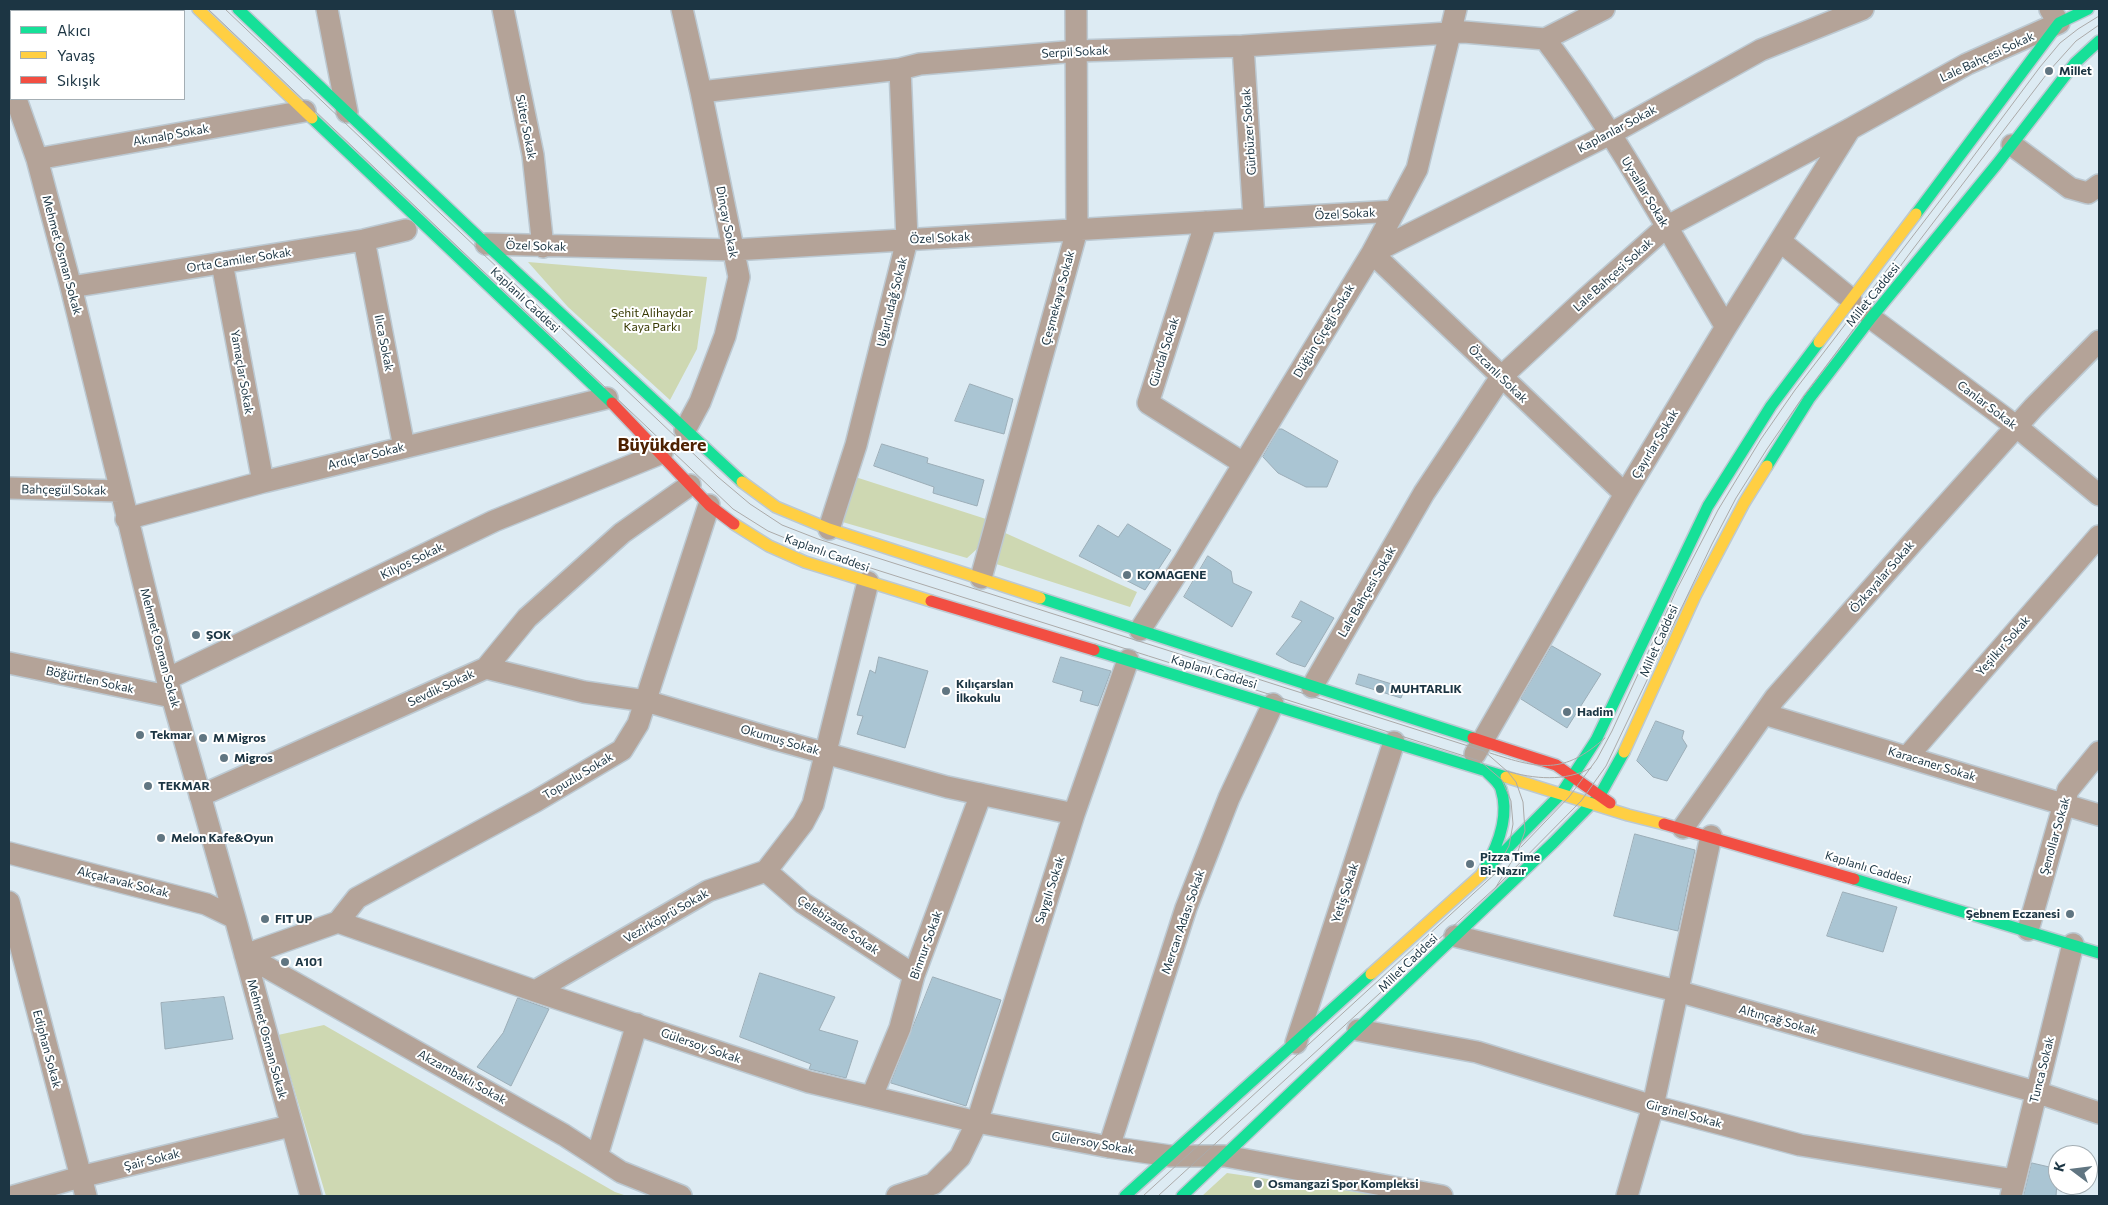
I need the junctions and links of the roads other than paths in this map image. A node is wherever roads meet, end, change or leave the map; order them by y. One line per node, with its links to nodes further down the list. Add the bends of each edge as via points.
1 (198, 9): 20 (main road, Kaplanlı Caddesi)
2 (238, 9): 21 (main road, Kaplanlı Caddesi)
3 (327, 9): 21 (street)
4 (503, 9): 37 (street, Süter Sokak, via 533,155)
5 (682, 9): 18 (street, Dinçay Sokak)
6 (1076, 9): 16 (street, Çeşmekaya Sokak)
7 (1456, 9): 12 (street, Düğün Çiçeği Sokak)
8 (1604, 9): 13 (street)
9 (1863, 9): 23 (street, Kaplanlar Sokak, via 1761,50)
10 (2088, 9): 11 (main road, Millet Caddesi)
11 (2055, 16): 22 (street, Lale Bahçesi Sokak); 42 (main road, Millet Caddesi)
12 (1451, 32): 13 (street); 15 (street, Serpil Sokak); 27 (street, Düğün Çiçeği Sokak, via 1417,169)
13 (1545, 39): 23 (street, Uysallar Sokak)
14 (2099, 41): 24 (main road, Millet Caddesi, via 2075,63)
15 (1243, 46): 16 (street, Serpil Sokak); 28 (street, Gürbüzer Sokak)
16 (1077, 51): 17 (street, Serpil Sokak, via 920,64); 32 (street, Çeşmekaya Sokak)
17 (900, 69): 18 (street, Serpil Sokak); 34 (street, Uğurludağ Sokak)
18 (701, 92): 38 (street, Dinçay Sokak)
19 (16, 100): 25 (street, Mehmet Osman Sokak)
20 (305, 111): 25 (street, Akınalp Sokak); 47 (main road, Kaplanlı Caddesi)
21 (347, 112): 36 (main road, Kaplanlı Caddesi)
22 (1850, 129): 30 (street, Lale Bahçesi Sokak); 35 (street, Çayırlar Sokak)
23 (1610, 134): 30 (street, Uysallar Sokak); 39 (street, Kaplanlar Sokak)
24 (2012, 145): 26 (street, via 2070,188 2088,193); 43 (main road, Millet Caddesi)
25 (37, 159): 41 (street, Mehmet Osman Sokak)
26 (2099, 185)
27 (1394, 211): 28 (street, Özel Sokak); 39 (street, Düğün Çiçeği Sokak)
28 (1254, 219): 29 (street, Özel Sokak)
29 (1206, 222): 32 (street, Özel Sokak); 52 (street, Gürdal Sokak, via 1148,404)
30 (1666, 227): 44 (street, Uysallar Sokak); 46 (street, Lale Bahçesi Sokak)
31 (406, 230): 33 (street, Orta Camiler Sokak)
32 (1077, 230): 34 (street, Özel Sokak); 63 (street, Çeşmekaya Sokak)
33 (364, 240): 40 (street, Orta Camiler Sokak); 50 (street, Ilıca Sokak)
34 (907, 240): 38 (street, Özel Sokak); 61 (street, Uğurludağ Sokak, via 856,446)
35 (1780, 241): 42 (street); 44 (street, Çayırlar Sokak)
36 (486, 244): 37 (street, Özel Sokak); 49 (main road, Kaplanlı Caddesi)
37 (543, 247): 38 (street, Özel Sokak)
38 (733, 250): 49 (street, Dinçay Sokak, via 738,277 725,336)
39 (1372, 253): 46 (street, Özcanlı Sokak); 52 (street, Düğün Çiçeği Sokak)
40 (222, 262): 41 (street, Orta Camiler Sokak); 53 (street, Yamaçlar Sokak)
41 (71, 288): 56 (street, Mehmet Osman Sokak)
42 (1851, 299): 80 (main road, Millet Caddesi, via 1771,406 1708,506 1596,740)
43 (1871, 318): 48 (street, Canlar Sokak); 83 (main road, Millet Caddesi, via 1809,399 1744,503 1695,596)
44 (1726, 327): 57 (street, Çayırlar Sokak)
45 (2099, 341): 48 (street, Özkayalar Sokak)
46 (1501, 377): 57 (street, Özcanlı Sokak); 69 (street, Lale Bahçesi Sokak, via 1424,493)
47 (607, 398): 50 (street, Ardıçlar Sokak); 51 (main road, Kaplanlı Caddesi)
48 (2016, 427): 58 (street, Canlar Sokak); 73 (street, Özkayalar Sokak)
49 (686, 430): 61 (main road, Kaplanlı Caddesi, via 739,480 776,507)
50 (404, 447): 53 (street, Ardıçlar Sokak)
51 (662, 453): 54 (main road, Kaplanlı Caddesi); 70 (street, Kilyos Sokak, via 494,521)
52 (1243, 463): 65 (street, Düğün Çiçeği Sokak)
53 (263, 482): 60 (street, Ardıçlar Sokak)
54 (690, 485): 59 (main road, Kaplanlı Caddesi); 68 (street, Sevdik Sokak, via 622,533 527,618)
55 (9, 488): 56 (street, Bahçegül Sokak)
56 (120, 491): 60 (street, Mehmet Osman Sokak)
57 (1625, 494): 74 (street, Çayırlar Sokak)
58 (2099, 495)
59 (709, 504): 64 (main road, Kaplanlı Caddesi, via 769,546 805,562); 71 (street, Topuzlu Sokak)
60 (126, 519): 70 (street, Mehmet Osman Sokak)
61 (829, 529): 63 (main road, Kaplanlı Caddesi)
62 (2099, 536): 78 (street, Yeşilkır Sokak)
63 (981, 578): 65 (main road, Kaplanlı Caddesi)
64 (868, 582): 66 (main road, Kaplanlı Caddesi); 77 (street)
65 (1140, 630): 69 (main road, Kaplanlı Caddesi)
66 (1128, 660): 72 (main road, Kaplanlı Caddesi); 87 (street, Saygılı Sokak)
67 (9, 663): 70 (street, Böğürtlen Sokak)
68 (486, 668): 71 (street, Okumuş Sokak, via 584,692); 84 (street, Sevdik Sokak)
69 (1312, 687): 74 (main road, Kaplanlı Caddesi)
70 (170, 688): 84 (street, Mehmet Osman Sokak)
71 (646, 701): 77 (street, Okumuş Sokak); 97 (street, Topuzlu Sokak, via 638,724 622,750 536,801 357,898)
72 (1273, 704): 75 (main road, Kaplanlı Caddesi); 115 (street, Mercan Adası Sokak, via 1228,798 1186,908)
73 (1764, 714): 78 (street, Karacaner Sokak); 90 (street, Özkayalar Sokak)
74 (1482, 740): 79 (street, Çayırlar Sokak); 80 (main road, Kaplanlı Caddesi, via 1556,765)
75 (1394, 742): 79 (main road, Kaplanlı Caddesi); 108 (street, Yetiş Sokak)
76 (2099, 752): 86 (street, Şenollar Sokak, via 2068,790)
77 (827, 754): 81 (street, Okumuş Sokak); 93 (street, via 813,804 803,823)
78 (1907, 757): 86 (street, Karacaner Sokak)
79 (1477, 768): 82 (main road, Kaplanlı Caddesi); 94 (main road, Millet Caddesi, via 1501,787 1504,811 1502,831)
80 (1574, 776): 82 (main road, Millet Caddesi); 83 (main road, Kaplanlı Caddesi)
81 (981, 794): 87 (street, Okumuş Sokak); 103 (street, Binnur Sokak)
82 (1561, 794): 85 (main road, Kaplanlı Caddesi); 94 (main road, Millet Caddesi)
83 (1600, 795): 85 (main road, Millet Caddesi); 89 (main road, Kaplanlı Caddesi)
84 (200, 796): 96 (street, Mehmet Osman Sokak)
85 (1591, 804): 89 (main road, Kaplanlı Caddesi); 99 (main road, Millet Caddesi)
86 (2064, 804): 88 (street, Karacaner Sokak); 98 (street, Şenollar Sokak)
87 (1074, 814): 113 (street, Saygılı Sokak)
88 (2099, 814)
89 (1628, 815): 90 (main road, Kaplanlı Caddesi)
90 (1683, 828): 91 (main road, Kaplanlı Caddesi)
91 (1711, 836): 98 (main road, Kaplanlı Caddesi); 105 (street)
92 (9, 853): 96 (street, Akçakavak Sokak, via 206,904)
93 (766, 871): 103 (street, Çelebizade Sokak, via 803,903); 104 (street, Vezirköprü Sokak, via 708,891)
94 (1481, 875): 108 (main road, Millet Caddesi)
95 (9, 902): 119 (street, Ediphan Sokak)
96 (235, 918): 102 (street, Mehmet Osman Sokak)
97 (338, 922): 102 (street); 104 (street, Gülersoy Sokak)
98 (2028, 930): 100 (main road, Kaplanlı Caddesi)
99 (1455, 936): 105 (street, Altınçağ Sokak); 107 (main road, Millet Caddesi)
100 (2073, 944): 101 (main road, Kaplanlı Caddesi); 109 (street, Tunca Sokak)
101 (2099, 953)
102 (245, 956): 114 (street, Mehmet Osman Sokak); 116 (street, Akzambaklı Sokak)
103 (914, 975): 110 (street, Binnur Sokak, via 900,1028)
104 (535, 991): 106 (street, Gülersoy Sokak)
105 (1677, 991): 109 (street, Altınçağ Sokak); 111 (street)
106 (637, 1024): 110 (street, Gülersoy Sokak, via 809,1082); 116 (street)
107 (1358, 1030): 111 (street, Girginel Sokak, via 1477,1052); 118 (main road, Millet Caddesi)
108 (1296, 1043): 117 (main road, Millet Caddesi)
109 (2036, 1092): 112 (street, Altınçağ Sokak); 120 (street, Tunca Sokak)
110 (872, 1096): 113 (street, Gülersoy Sokak)
111 (1653, 1106): 120 (street, Girginel Sokak, via 1800,1145); 128 (street)
112 (2099, 1113)
113 (977, 1122): 115 (street, Gülersoy Sokak); 124 (street, via 960,1157 933,1184)
114 (290, 1126): 119 (street, Şair Sokak); 122 (street, Mehmet Osman Sokak)
115 (1108, 1147): 117 (street, Gülersoy Sokak)
116 (597, 1156): 123 (street, Akzambaklı Sokak, via 621,1172)
117 (1170, 1156): 118 (street, Gülersoy Sokak); 125 (main road, Millet Caddesi)
118 (1225, 1156): 126 (main road, Millet Caddesi); 127 (street, Gülersoy Sokak)
119 (83, 1187): 121 (street, Şair Sokak)
120 (2013, 1188)
121 (14, 1196)
122 (311, 1196)
123 (681, 1196)
124 (897, 1196)
125 (1124, 1196)
126 (1182, 1196)
127 (1442, 1196)
128 (1627, 1196)

